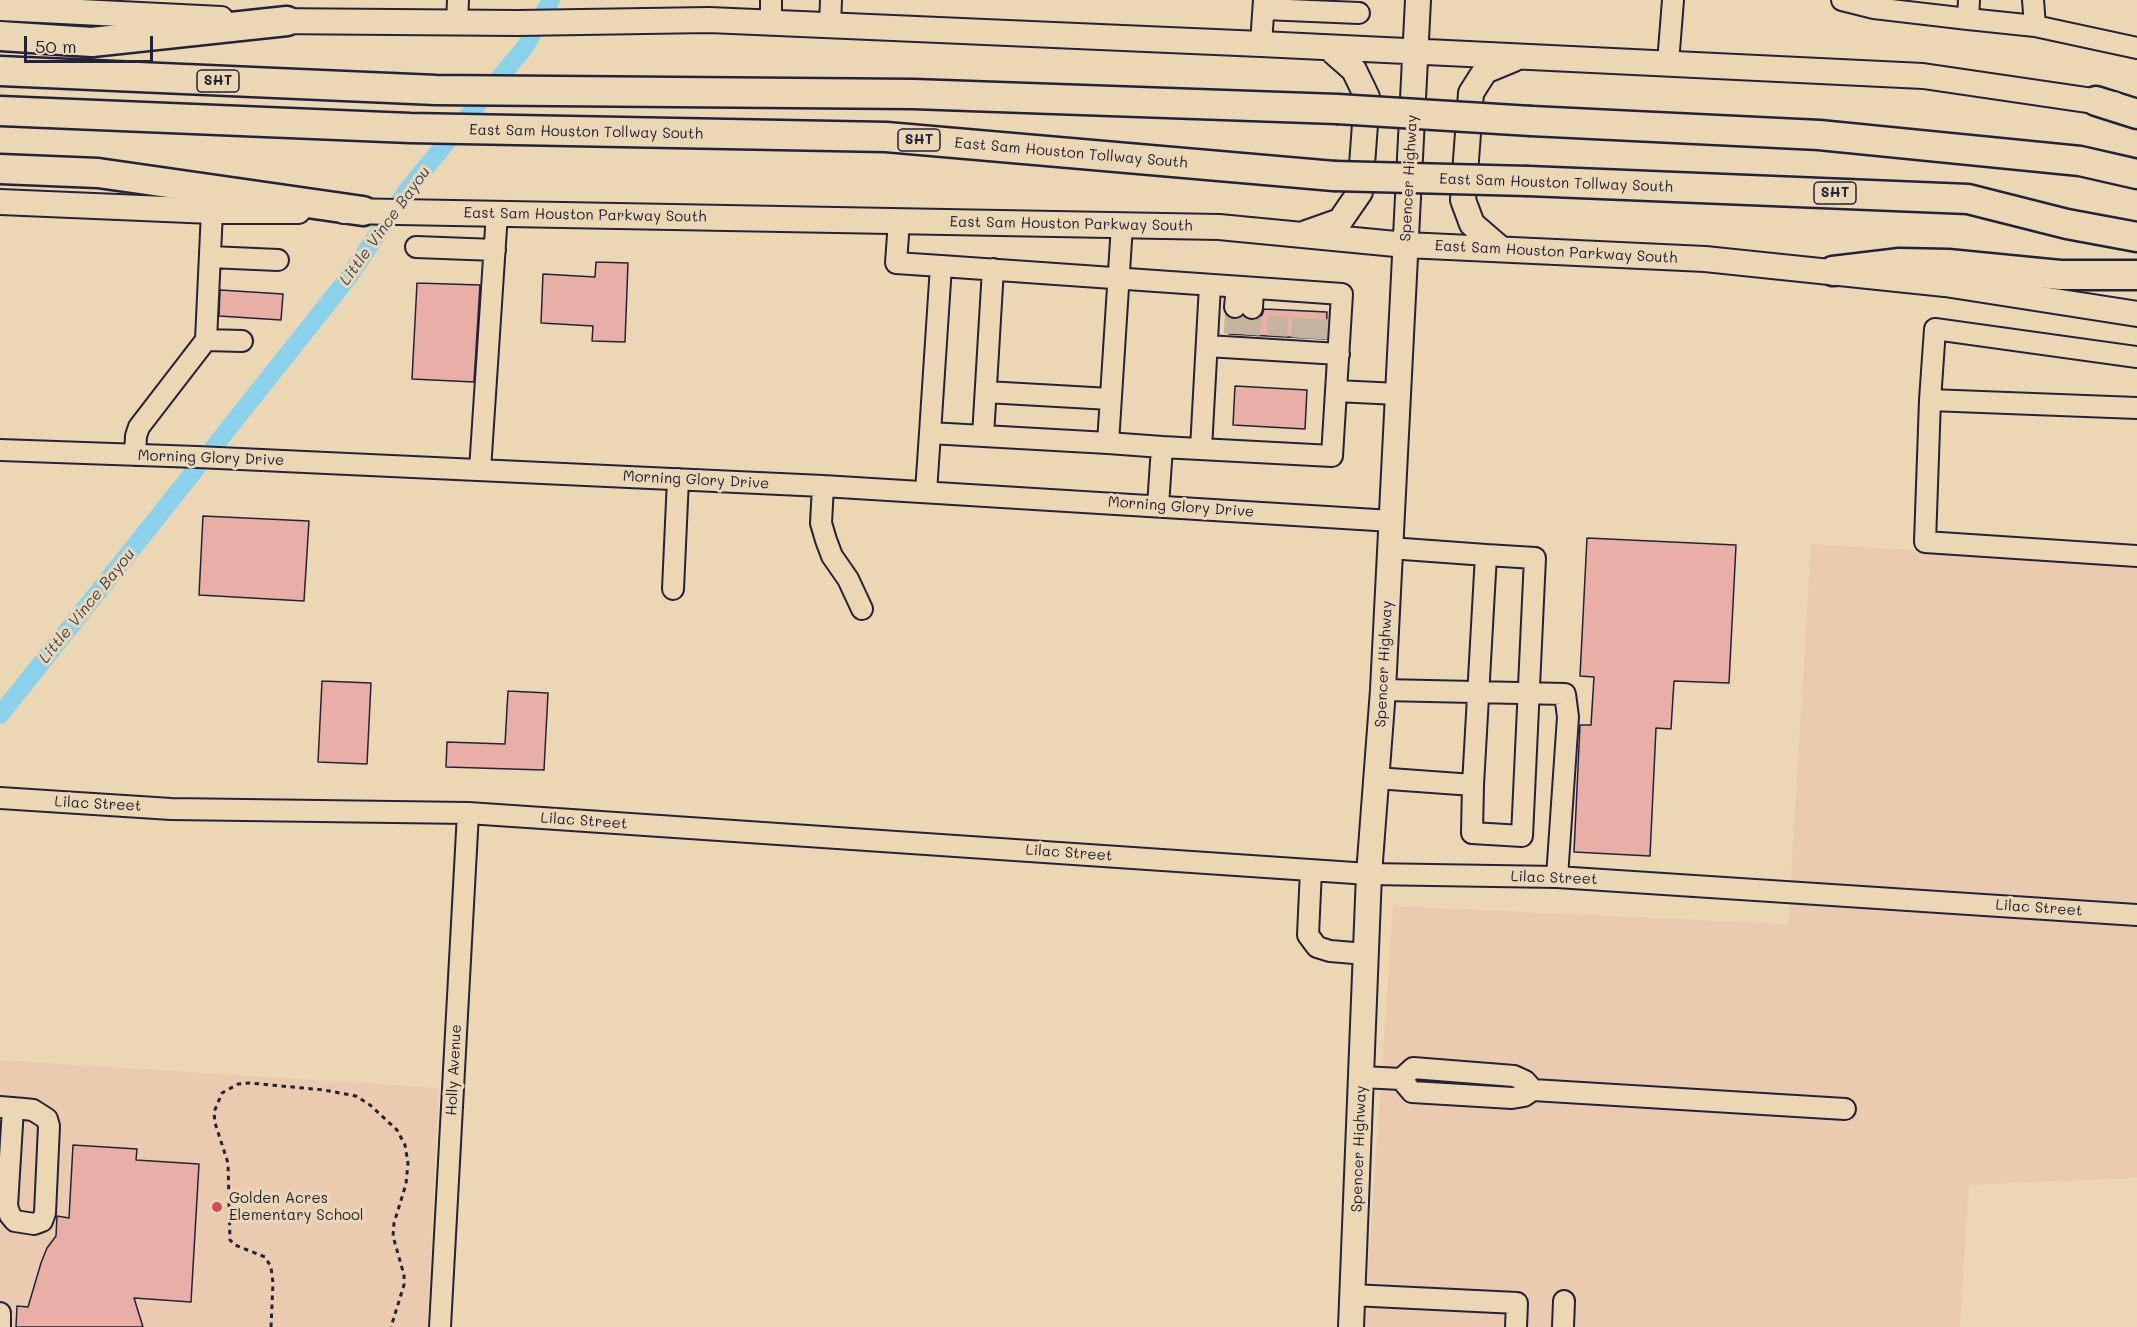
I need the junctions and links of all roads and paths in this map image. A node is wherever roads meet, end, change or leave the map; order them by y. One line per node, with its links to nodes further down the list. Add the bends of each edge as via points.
1 (831, 0): 13 (street)
2 (1418, 0): 19 (main road, Spencer Highway)
3 (1673, 0): 21 (street)
4 (1842, 0): 8 (street, via 1874,8)
5 (2033, 0): 14 (street)
6 (1264, 4): 11 (street); 16 (street)
7 (0, 8): 12 (main road)
8 (1968, 10): 14 (street)
9 (458, 11): 10 (main road, via 518,23 709,20); 12 (main road)
10 (771, 11): 13 (main road)
11 (1359, 14)
12 (287, 21): 15 (highway, via 93,42)
13 (830, 25): 16 (main road)
14 (2035, 26): 18 (street)
15 (0, 36)
16 (1261, 44): 17 (main road)
17 (1329, 48): 19 (main road); 35 (main road, via 1354,70 1367,97 1360,192 1340,220)
18 (2137, 48)
19 (1416, 51): 20 (main road); 37 (main road, Spencer Highway)
20 (1519, 57): 21 (main road); 39 (main road, via 1485,71 1471,93 1463,200 1472,224)
21 (1668, 63): 23 (main road, via 1923,76)
22 (0, 71): 28 (highway, SHT, bridge, via 436,90 912,94 1337,109 1819,135 2080,161)
23 (2096, 101): 24 (main road); 26 (highway)
24 (2137, 108)
25 (0, 111): 36 (highway, East Sam Houston Tollway South / SHT, bridge, via 504,131 886,137 1334,176 1968,199)
26 (2137, 114)
27 (0, 169): 30 (highway, via 98,173)
28 (2137, 174)
29 (0, 202): 31 (main road, East Sam Houston Parkway South)
30 (363, 211): 31 (main road, East Sam Houston Parkway South); 32 (main road, East Sam Houston Parkway South)
31 (212, 212): 41 (street)
32 (497, 213): 33 (main road, East Sam Houston Parkway South); 40 (street)
33 (899, 221): 34 (main road, East Sam Houston Parkway South); 43 (street, via 896,263)
34 (1122, 225): 35 (main road, East Sam Houston Parkway South, via 1219,227); 47 (street)
35 (1300, 235): 37 (main road, East Sam Houston Parkway South)
36 (2137, 237)
37 (1406, 245): 39 (main road, East Sam Houston Parkway South); 59 (main road, Spencer Highway)
38 (416, 247): 40 (street)
39 (1502, 249): 45 (main road, East Sam Houston Parkway South, via 1705,259)
40 (495, 250): 70 (street)
41 (210, 257): 42 (street); 52 (street)
42 (278, 260)
43 (941, 266): 44 (street); 63 (street)
44 (993, 269): 47 (street); 58 (street)
45 (1833, 272): 46 (highway, via 1900,263 2060,275); 51 (main road, East Sam Houston Parkway South, via 1945,284)
46 (2137, 275)
47 (1118, 278): 48 (street); 60 (street)
48 (1210, 285): 49 (street); 54 (street)
49 (1245, 288): 50 (street); 55 (street, via 1279,300 1313,302 1342,294)
50 (1244, 308)
51 (2137, 314)
52 (206, 340): 53 (street); 69 (street, via 139,427)
53 (242, 341)
54 (1207, 346): 55 (street, via 1242,341 1277,343 1310,345); 67 (street)
55 (1339, 354): 57 (street)
56 (2137, 357): 61 (street, via 1935,329)
57 (1336, 391): 59 (street); 67 (street, via 1332,456)
58 (986, 392): 60 (street); 64 (street)
59 (1398, 394): 75 (main road, Spencer Highway)
60 (1110, 399): 65 (street)
61 (1930, 400): 62 (street); 78 (street, via 1924,542)
62 (2137, 408)
63 (930, 433): 64 (street); 73 (street)
64 (983, 436): 65 (street)
65 (1108, 443): 66 (street)
66 (1162, 447): 67 (street); 74 (street)
67 (1201, 449)
68 (0, 450): 69 (street, Morning Glory Drive)
69 (135, 455): 70 (street, Morning Glory Drive)
70 (480, 470): 71 (street, Morning Glory Drive)
71 (678, 479): 72 (street, Morning Glory Drive); 79 (street)
72 (823, 486): 73 (street, Morning Glory Drive); 80 (street, via 822,523 826,540)
73 (926, 492): 74 (street, Morning Glory Drive)
74 (1158, 506): 75 (street, Morning Glory Drive)
75 (1392, 521): 76 (main road, Spencer Highway)
76 (1390, 548): 77 (street); 81 (main road, Spencer Highway)
77 (1486, 555): 82 (street); 83 (street, via 1535,558)
78 (2137, 556)
79 (673, 589)
80 (862, 609)
81 (1383, 690): 82 (street); 84 (main road, Spencer Highway)
82 (1478, 692): 83 (street); 85 (street)
83 (1528, 693): 85 (street, via 1522,836 1472,833); 90 (street, via 1565,694 1568,717)
84 (1376, 778): 85 (street); 89 (main road, Spencer Highway)
85 (1473, 785)
86 (0, 798): 87 (street, Lilac Street, via 171,809)
87 (468, 813): 88 (street, Lilac Street); 102 (street, Holly Avenue)
88 (1311, 870): 89 (street, Lilac Street); 92 (street, via 1308,936 1317,947)
89 (1369, 874): 90 (street, Lilac Street); 92 (main road, Spencer Highway)
90 (1557, 877): 91 (street, Lilac Street)
91 (2137, 915)
92 (1366, 954): 93 (main road, Spencer Highway)
93 (1362, 1077): 95 (street, via 1401,1079 1413,1068 1514,1076 1533,1090); 96 (main road, Spencer Highway)
94 (6, 1108): 94 (street, via 7,1206 15,1221 34,1224 42,1221 45,1213 50,1126 39,1112)
95 (1845, 1109)
96 (1352, 1295): 103 (main road, Spencer Highway); 104 (street, via 1517,1303)
97 (1564, 1301): 105 (street)
98 (0, 1313): 99 (street)
99 (0, 1327)
100 (271, 1327): 101 (path, via 272,1267 265,1257 230,1240 228,1163 214,1112 222,1093 238,1084 356,1096 397,1130 408,1163 393,1236 404,1285)
101 (391, 1327)
102 (440, 1327)
103 (1351, 1327)
104 (1516, 1327)
105 (1563, 1327)

